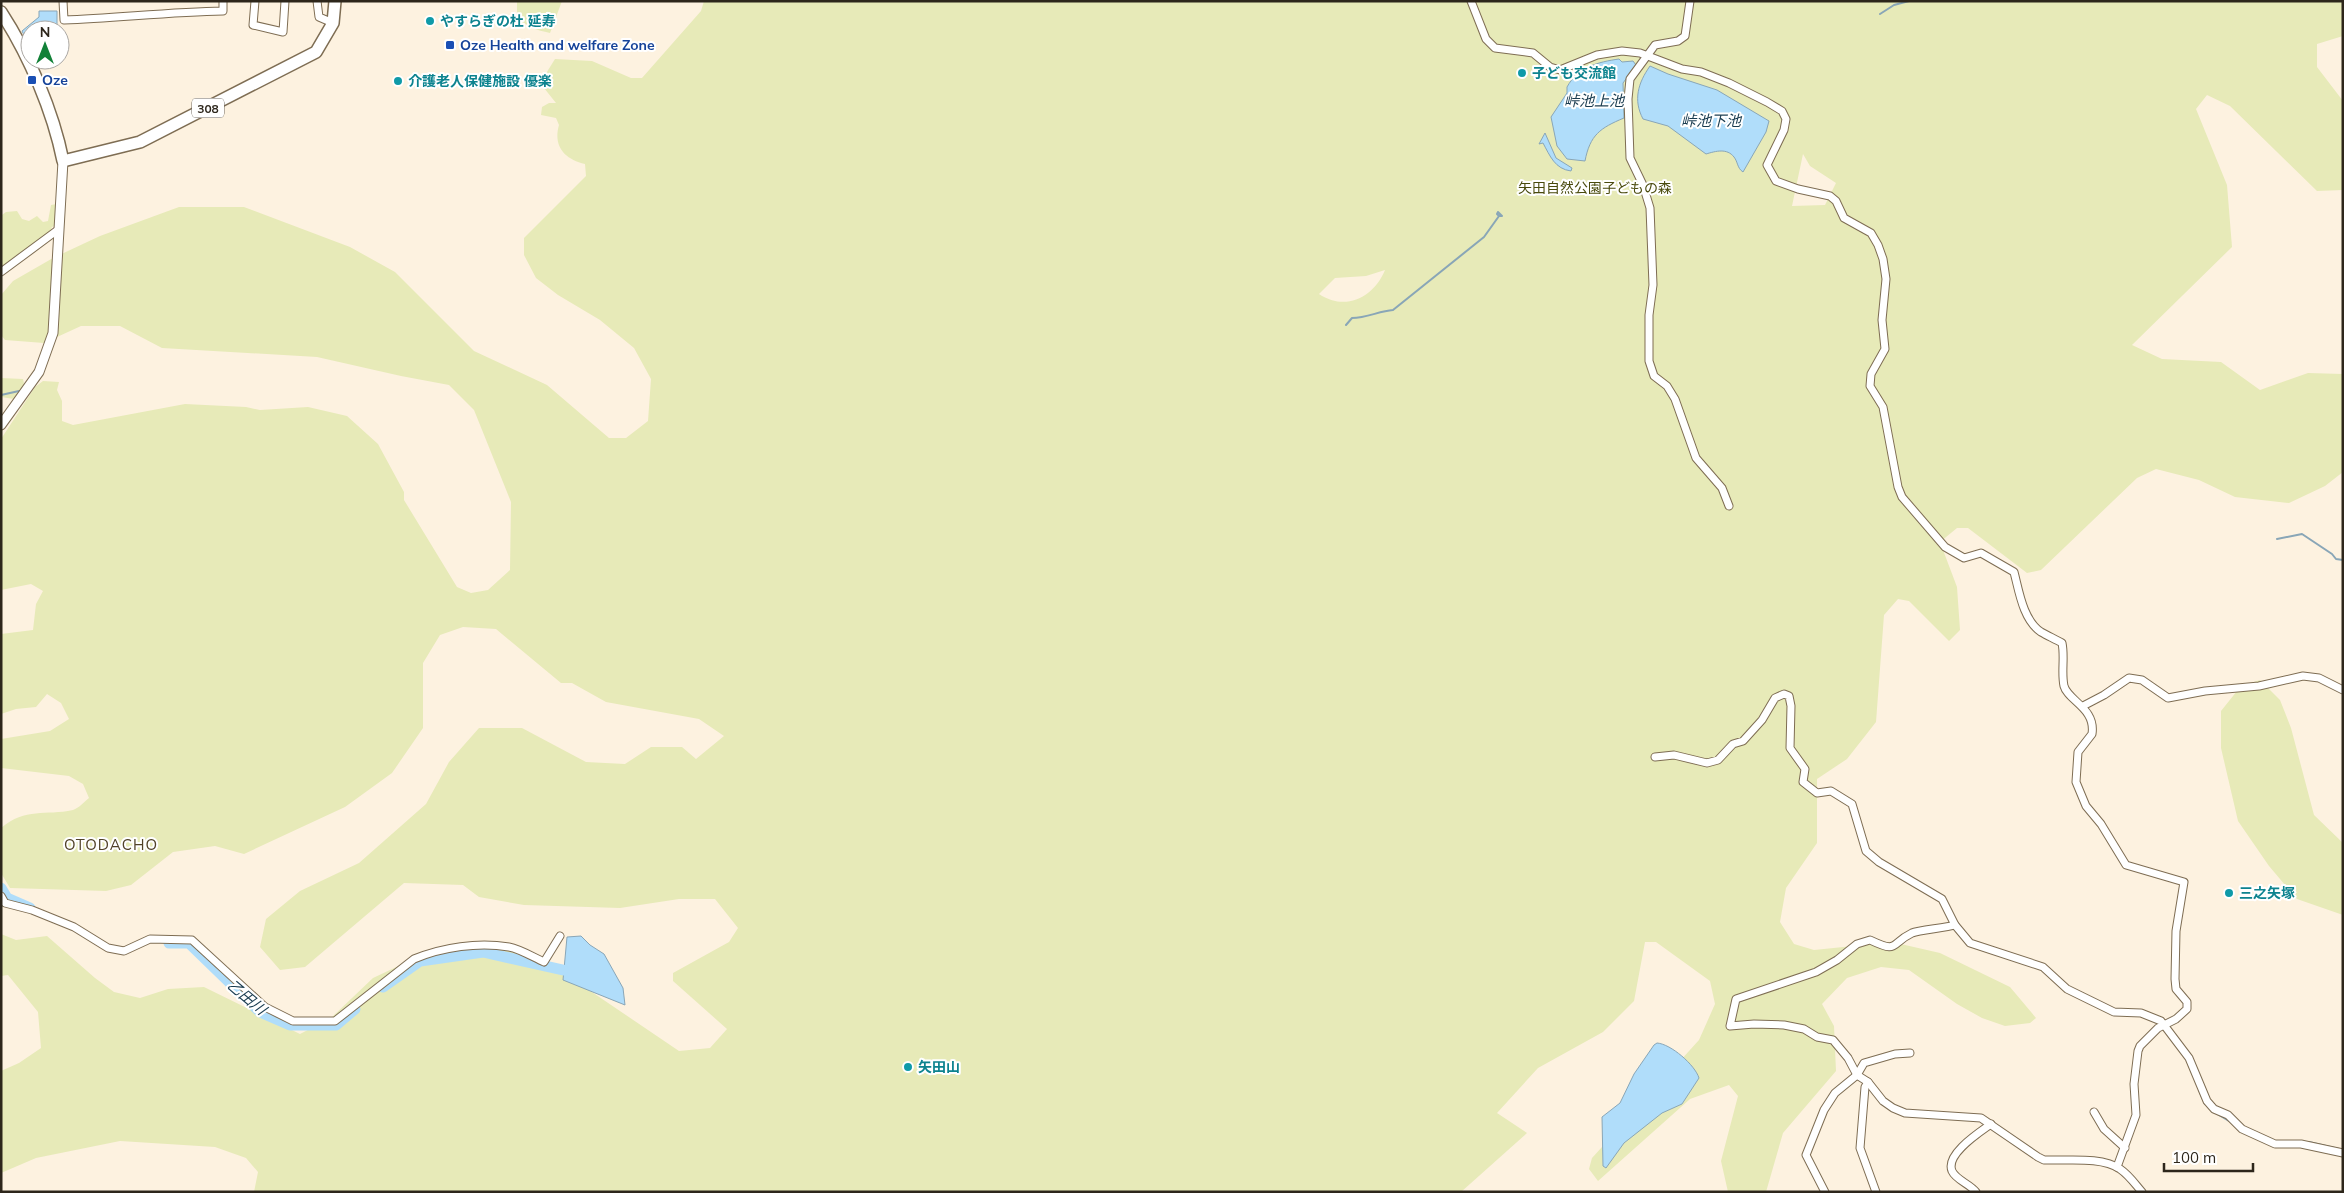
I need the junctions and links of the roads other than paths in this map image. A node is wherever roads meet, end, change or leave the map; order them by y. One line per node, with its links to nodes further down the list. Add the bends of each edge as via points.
1 (63, 1): 2 (street, via 64,20 223,11)
2 (224, 1)
3 (254, 1): 4 (street, via 253,25 282,32)
4 (285, 1)
5 (317, 1): 10 (street, via 319,17)
6 (334, 1): 10 (highway, 308)
7 (1471, 1): 12 (street, via 1486,39 1495,48 1533,53 1555,68 1565,69 1597,55 1622,51)
8 (1690, 1): 12 (street, via 1685,36 1678,41 1655,45)
9 (1, 12): 11 (highway)
10 (333, 23): 13 (highway, 308, via 316,52 305,58 140,142)
11 (7, 30): 13 (highway, via 29,60)
12 (1648, 56): 17 (street, via 1630,79 1628,99 1630,158 1650,208 1653,285 1649,361 1654,376 1675,399 1696,458 1722,488); 19 (street, via 1730,83 1782,112 1786,119 1784,130 1767,166 1776,181 1830,196 1836,200 1844,218 1871,233 1883,259 1886,279 1882,320 1885,349 1871,374 1870,386 1883,408 1902,497 1946,547 1964,558 1981,553 2014,572 2020,598 2030,618 2039,631 2062,643 2064,686 2070,696)
13 (63, 161): 14 (street)
14 (59, 230): 15 (street); 16 (street, via 54,326 49,347 39,372)
15 (1, 272)
16 (1, 425)
17 (1730, 506)
18 (2343, 690): 19 (street, via 2319,678 2303,676 2259,686 2168,698 2142,680 2129,678)
19 (2083, 706): 24 (street, via 2092,729 2089,739 2078,752 2076,779 2086,806 2126,865 2184,882 2175,936 2175,985 2188,1009)
20 (1656, 757): 22 (street, via 1674,755 1707,763 1718,760 1733,744 1743,741 1762,720 1775,698 1784,694 1788,696 1791,706 1788,738 1790,748 1805,769 1803,782 1817,794 1831,791 1852,804 1866,850 1879,862 1942,898)
21 (1, 896): 23 (street, via 5,903 74,927 108,948 124,952 150,939 192,940 265,1007 293,1021 335,1021 414,959 430,952 480,944 510,947 544,962)
22 (1955, 925): 24 (street, via 1970,942 2043,967 2079,996 2114,1012 2141,1013); 26 (street, via 1912,933 1894,947 1870,940 1857,944 1816,972 1736,1000 1730,1026 1784,1025 1834,1040)
23 (560, 936)
24 (2165, 1023): 30 (street, via 2138,1051 2134,1084 2136,1115); 31 (street, via 2189,1058 2205,1097 2214,1109 2238,1126 2275,1144 2301,1144)
25 (1910, 1053): 26 (street, via 1864,1063)
26 (1857, 1075): 27 (street); 33 (street, via 1836,1093 1824,1110 1808,1148 1807,1159)
27 (1868, 1082): 29 (street, via 1883,1101 1900,1112 1976,1117); 34 (street, via 1860,1148)
28 (2094, 1112): 30 (street, via 2104,1129)
29 (1991, 1124): 32 (street, via 2044,1160 2102,1161); 35 (street, via 1957,1152 1952,1165 1952,1171)
30 (2125, 1148): 32 (street)
31 (2343, 1152)
32 (2117, 1167): 36 (street)
33 (1825, 1192)
34 (1876, 1192)
35 (1976, 1192)
36 (2142, 1192)

